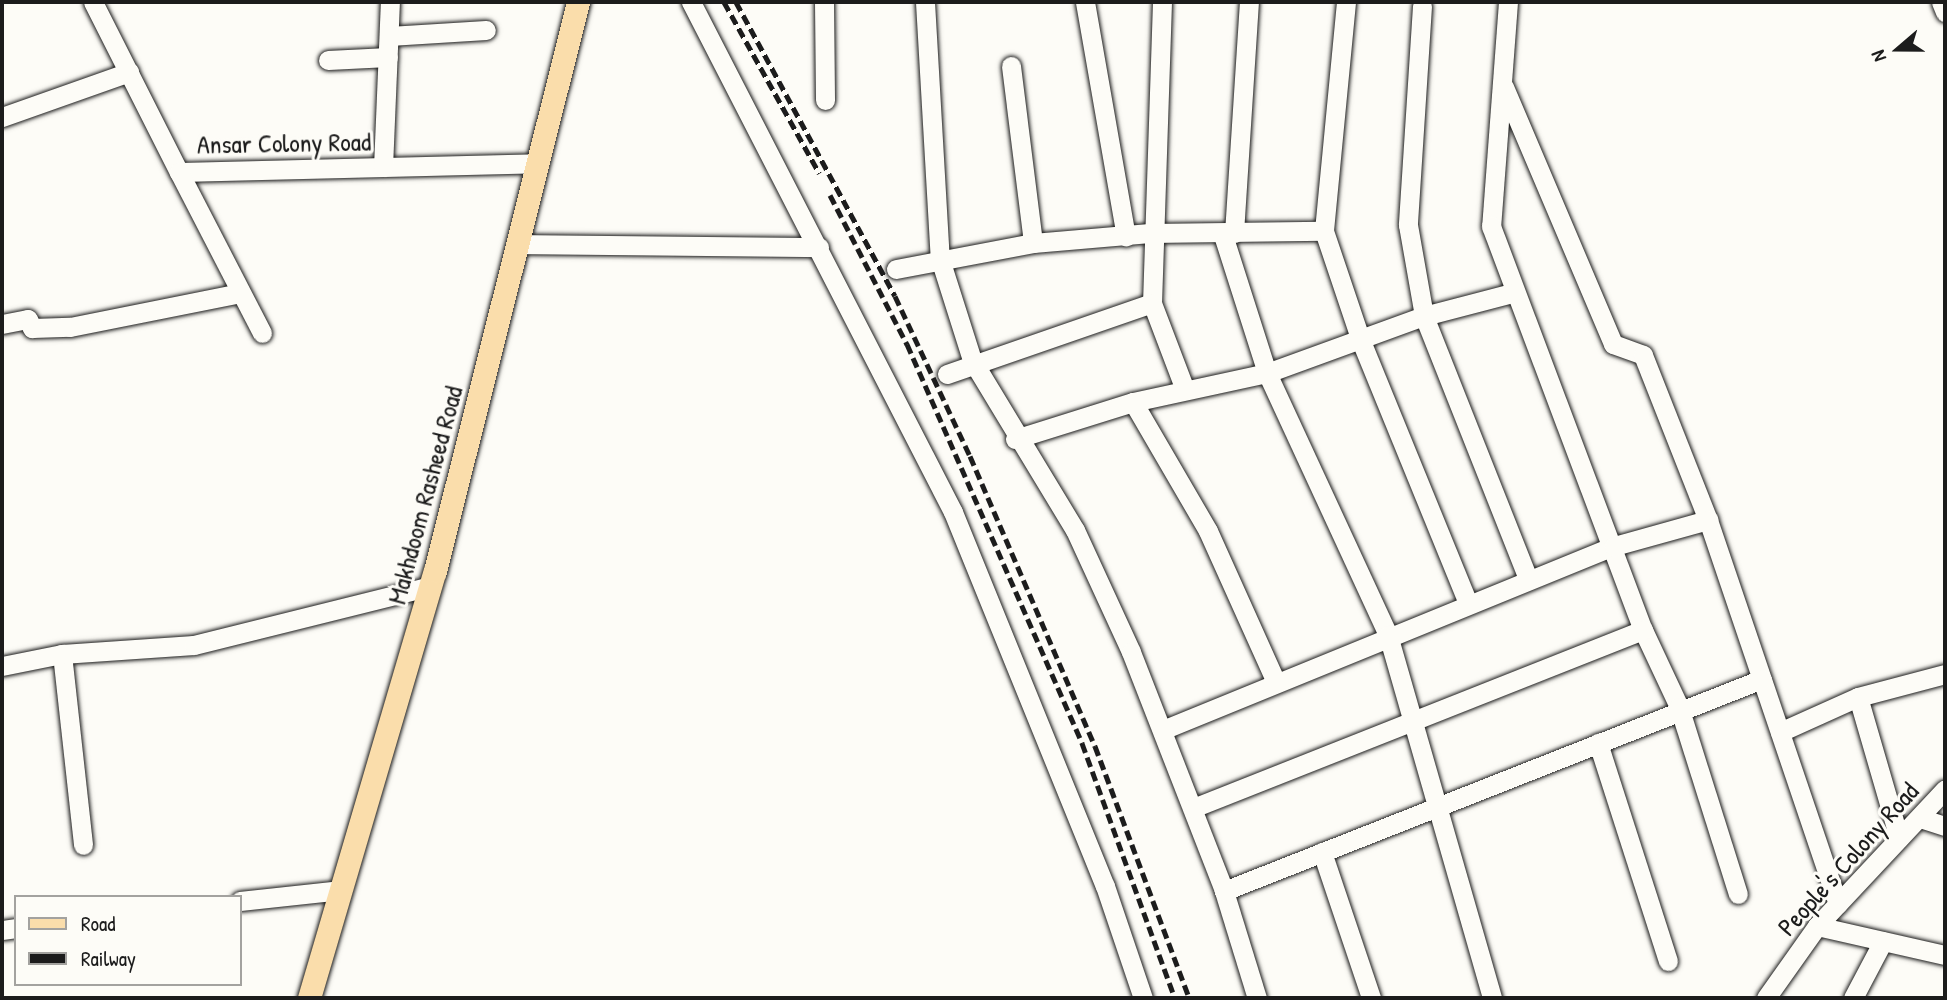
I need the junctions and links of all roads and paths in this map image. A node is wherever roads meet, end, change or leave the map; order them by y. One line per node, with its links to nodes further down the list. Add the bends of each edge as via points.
1 (93, 2): 20 (street, Ansar Colony Road)
2 (390, 2): 16 (street)
3 (578, 2): 24 (main road, Makhdoom Rasheed Road)
4 (691, 2): 33 (street)
5 (824, 2): 22 (street)
6 (925, 2): 34 (street)
7 (1085, 2): 30 (street)
8 (1162, 2): 28 (street)
9 (1249, 2): 29 (street)
10 (1346, 2): 27 (street)
11 (1508, 2): 21 (street)
12 (1941, 2): 14 (street)
13 (1422, 6): 39 (street, via 1408,225)
14 (1945, 12)
15 (486, 30): 16 (street)
16 (389, 36): 17 (street)
17 (388, 57): 18 (street); 25 (street)
18 (328, 60)
19 (1010, 66): 31 (street)
20 (129, 72): 23 (street); 26 (street, Ansar Colony Road)
21 (1503, 86): 37 (street, via 1491,226); 49 (street, via 1613,344 1643,355)
22 (825, 100)
23 (2, 117)
24 (539, 163): 25 (street, Ansar Colony Road); 32 (main road, Makhdoom Rasheed Road)
25 (383, 167): 26 (street, Ansar Colony Road)
26 (179, 172): 36 (street)
27 (1324, 231): 29 (street); 42 (street)
28 (1150, 233): 29 (street); 30 (street); 38 (street)
29 (1228, 234): 44 (street)
30 (1126, 236): 31 (street)
31 (1032, 243): 34 (street)
32 (520, 244): 33 (street); 52 (main road, Makhdoom Rasheed Road)
33 (819, 247): 85 (street, via 953,512 1105,887)
34 (940, 259): 35 (street); 43 (street)
35 (896, 269)
36 (240, 293): 40 (street, via 69,327 32,328 28,319); 41 (street)
37 (1512, 293): 39 (street); 50 (street)
38 (1152, 303): 43 (street); 46 (street)
39 (1424, 316): 42 (street); 51 (street)
40 (2, 324)
41 (262, 333)
42 (1361, 341): 44 (street); 53 (street)
43 (972, 360): 45 (street); 48 (street)
44 (1267, 373): 46 (street); 55 (street)
45 (947, 374)
46 (1185, 390): 47 (street)
47 (1133, 401): 48 (street); 60 (street, via 1208,531)
48 (1015, 439): 64 (street, via 1075,530)
49 (1708, 520): 50 (street); 59 (street)
50 (1614, 546): 51 (street); 54 (street)
51 (1528, 579): 53 (street)
52 (430, 586): 56 (street, via 194,645); 75 (main road, Makhdoom Rasheed Road)
53 (1468, 603): 55 (street)
54 (1643, 629): 62 (street); 63 (street)
55 (1388, 635): 60 (street); 63 (street)
56 (62, 654): 57 (street); 73 (street)
57 (2, 666)
58 (1945, 675): 61 (street)
59 (1762, 679): 62 (street); 65 (street)
60 (1276, 682): 64 (street)
61 (1858, 697): 65 (street); 72 (street)
62 (1679, 707): 66 (street); 77 (street)
63 (1413, 722): 68 (street); 69 (street)
64 (1165, 729): 69 (street)
65 (1780, 732): 79 (street)
66 (1598, 743): 68 (street); 83 (street)
67 (1945, 789): 70 (street, People's Colony Road)
68 (1438, 802): 74 (street); 88 (street)
69 (1193, 808): 76 (street)
70 (1920, 818): 71 (street); 72 (street, People's Colony Road)
71 (1945, 826)
72 (1899, 838): 79 (street, People's Colony Road)
73 (83, 845)
74 (1322, 852): 76 (street); 87 (street)
75 (341, 890): 78 (street); 84 (main road, Makhdoom Rasheed Road)
76 (1224, 891): 86 (street)
77 (1738, 894)
78 (242, 901)
79 (1838, 904): 80 (street, People's Colony Road)
80 (1817, 926): 81 (street); 89 (street, People's Colony Road)
81 (1883, 941): 82 (street); 90 (street)
82 (1945, 956)
83 (1668, 961)
84 (309, 998)
85 (1143, 998)
86 (1257, 998)
87 (1371, 998)
88 (1492, 998)
89 (1766, 998)
90 (1853, 998)

